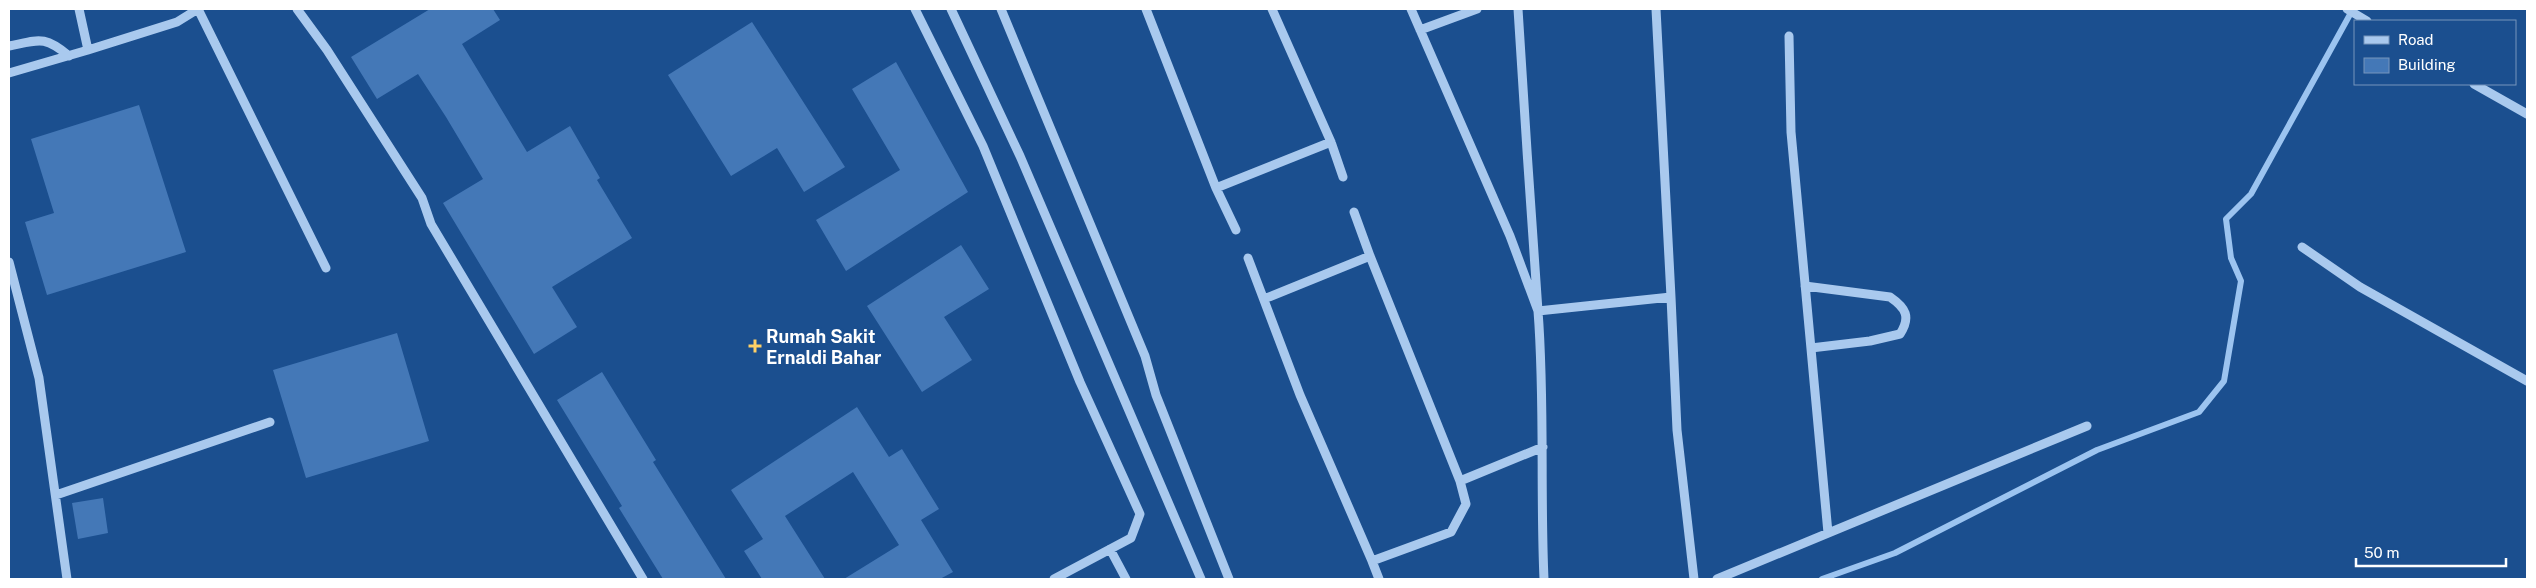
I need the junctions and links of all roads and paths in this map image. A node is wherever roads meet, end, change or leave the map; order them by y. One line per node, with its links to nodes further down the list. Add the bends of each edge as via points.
1 (80, 9): 18 (street)
2 (198, 9): 18 (street, via 177,22); 32 (street)
3 (297, 9): 48 (street, via 422,198 431,224)
4 (914, 9): 45 (street, via 983,146 1080,382 1140,514 1131,538)
5 (951, 9): 51 (street, via 1020,156)
6 (1000, 9): 52 (street, via 1145,356 1156,395)
7 (1146, 9): 25 (street)
8 (1272, 9): 23 (street)
9 (1411, 9): 15 (street)
10 (1477, 9): 15 (street)
11 (1518, 9): 36 (street)
12 (1656, 9): 34 (street)
13 (2351, 11): 14 (street)
14 (2365, 20)
15 (1420, 30): 36 (street, via 1510,236)
16 (1789, 36): 33 (street, via 1791,132)
17 (9, 46): 19 (street, via 43,40 52,42)
18 (88, 50): 19 (street)
19 (69, 56): 20 (street)
20 (9, 73)
21 (2476, 85): 22 (street)
22 (2527, 114)
23 (1331, 142): 24 (street); 25 (street)
24 (1343, 177)
25 (1216, 188): 27 (street)
26 (1354, 212): 29 (street)
27 (1236, 230)
28 (2302, 247): 38 (street, via 2360,286)
29 (1370, 256): 35 (street); 42 (street)
30 (1248, 258): 35 (street)
31 (9, 262): 43 (street, via 39,378)
32 (326, 268)
33 (1805, 286): 37 (street); 37 (street, via 1890,297 1905,311 1906,324 1900,334)
34 (1671, 297): 36 (street); 55 (street, via 1677,430)
35 (1264, 299): 46 (street, via 1300,395)
36 (1538, 311): 41 (street)
37 (1811, 348): 44 (street)
38 (2527, 381)
39 (270, 422): 43 (street)
40 (2087, 426): 44 (street)
41 (1543, 447): 42 (street); 54 (street, via 1541,518)
42 (1460, 481): 46 (street, via 1466,504 1451,532)
43 (56, 494): 47 (street)
44 (1828, 534): 56 (street)
45 (1110, 549): 49 (street); 50 (street)
46 (1372, 562): 53 (street)
47 (67, 579)
48 (643, 579)
49 (1054, 579)
50 (1126, 579)
51 (1201, 579)
52 (1229, 579)
53 (1379, 579)
54 (1544, 579)
55 (1694, 579)
56 (1717, 579)

